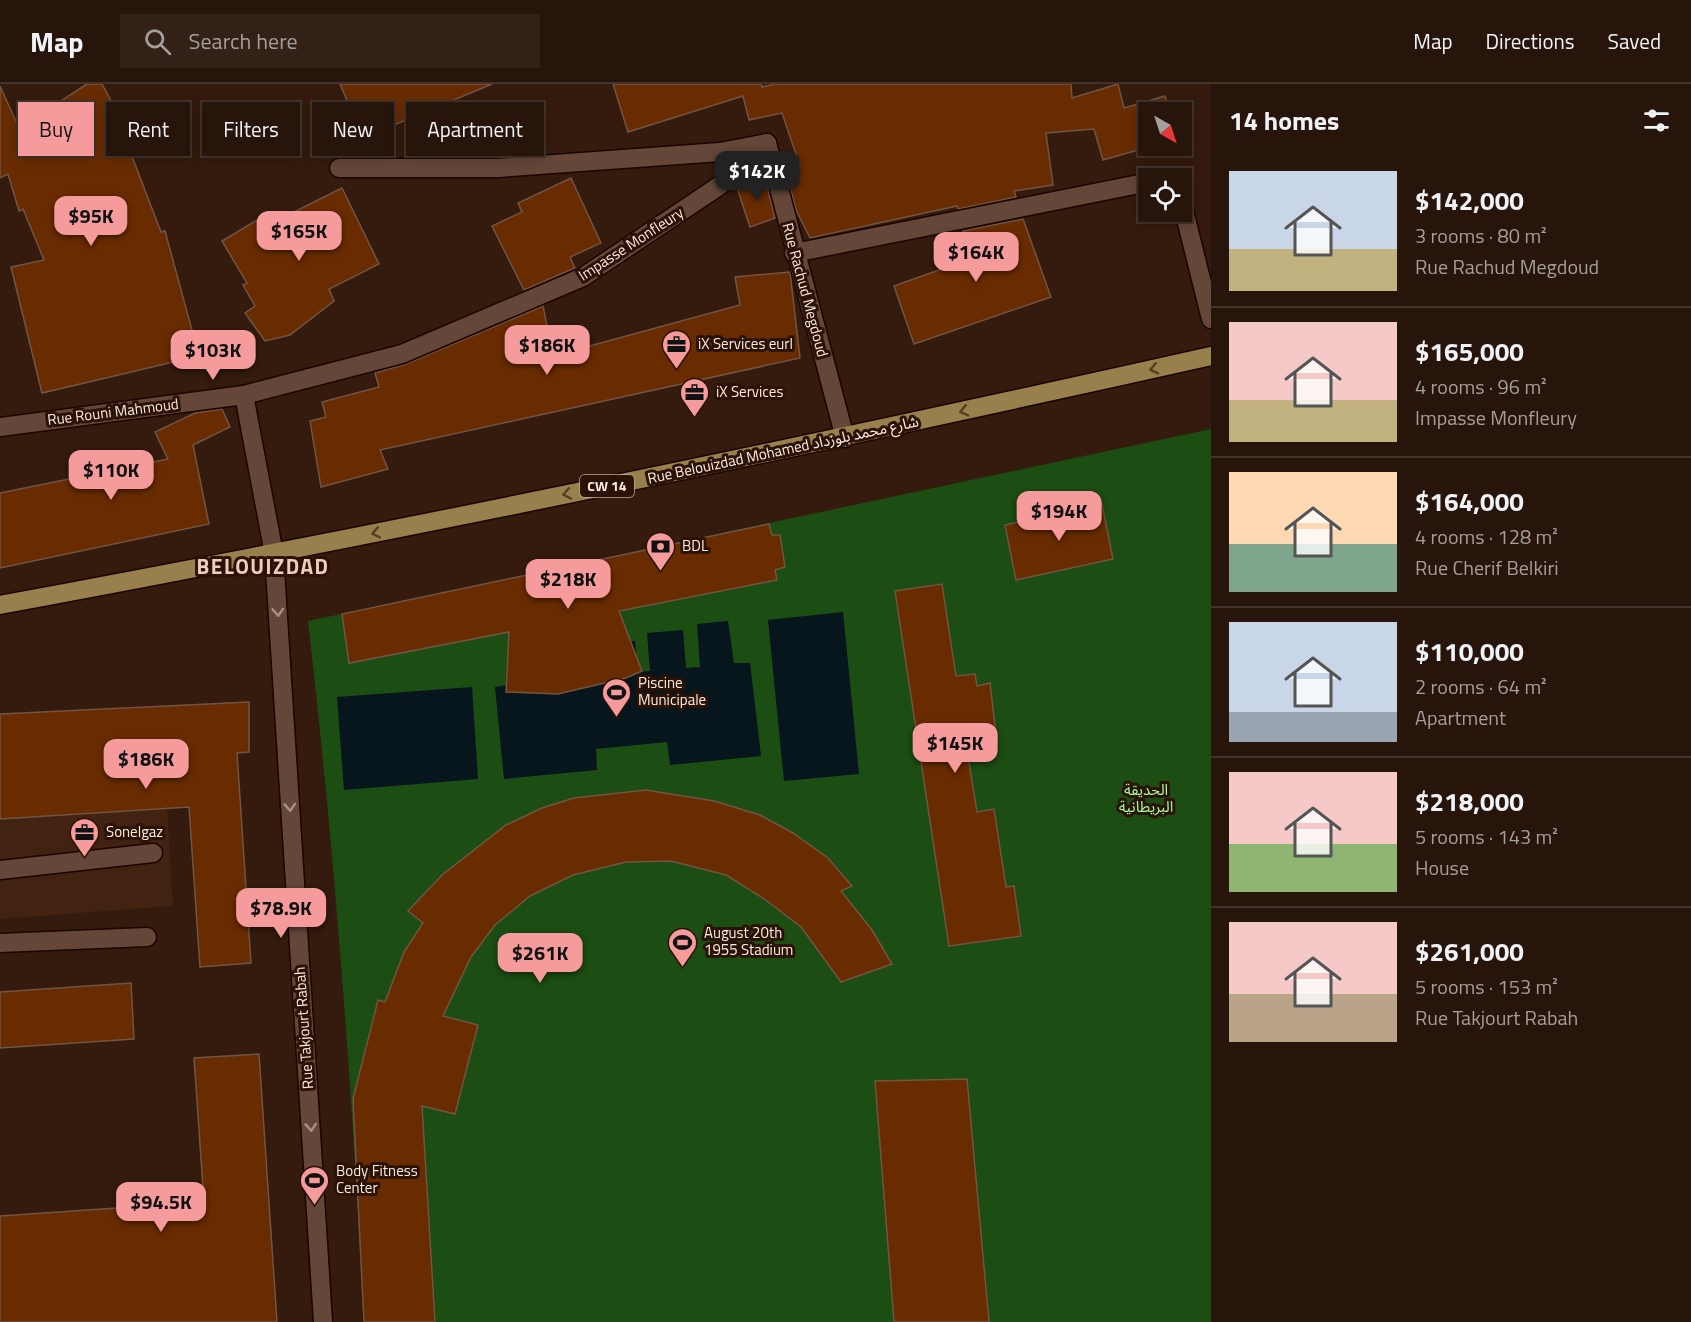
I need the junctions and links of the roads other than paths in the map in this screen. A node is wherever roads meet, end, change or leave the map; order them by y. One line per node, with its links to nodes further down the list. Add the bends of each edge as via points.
1 (767, 143): 2 (street, via 720,152 498,168); 5 (street, Rue Rachud Megdoud); 8 (street, Impasse Monfleury, via 719,186 583,277 402,354)
2 (339, 168)
3 (1138, 184): 5 (street)
4 (1187, 222): 6 (street)
5 (795, 253): 10 (street, Rue Rachud Megdoud)
6 (1211, 318)
7 (1211, 356): 10 (main road, Rue Belouizdad Mohamed شارع محمد بلوزداد / CW 14, one-way to 10)
8 (244, 396): 9 (street, Rue Rouni Mahmoud); 11 (street)
9 (0, 427)
10 (845, 438): 11 (main road, Rue Belouizdad Mohamed شارع محمد بلوزداد / CW 14, one-way to 11)
11 (274, 554): 12 (main road, Rue Belouizdad Mohamed شارع محمد بلوزداد / CW 14); 17 (street, Rue Takjourt Rabah, one-way to 17)
12 (0, 605)
13 (153, 853): 14 (street)
14 (0, 870)
15 (147, 937): 16 (street)
16 (0, 943)
17 (323, 1322)

